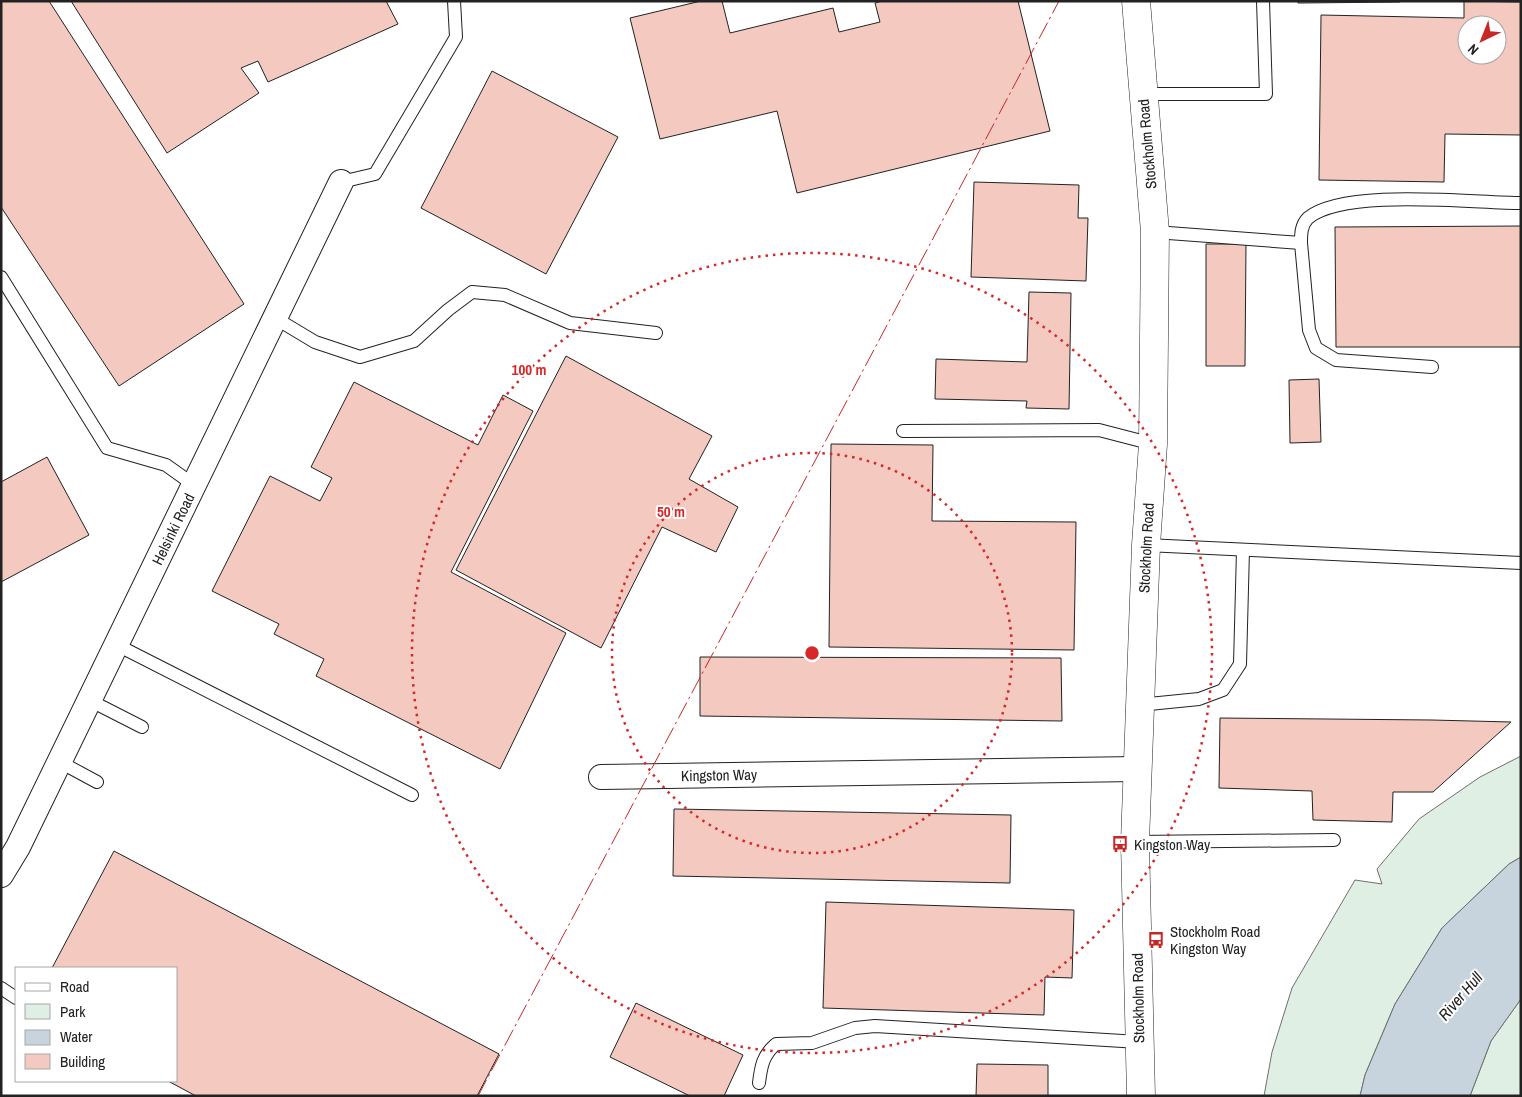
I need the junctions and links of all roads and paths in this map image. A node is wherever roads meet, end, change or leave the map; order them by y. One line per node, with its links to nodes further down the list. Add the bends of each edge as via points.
1 (454, 1): 5 (lane, via 456,37 374,174)
2 (1136, 1): 4 (street, Stockholm Road)
3 (1262, 1): 4 (lane, via 1266,94)
4 (1143, 94): 7 (street, Stockholm Road)
5 (341, 182): 10 (street, Helsinki Road)
6 (1521, 203): 8 (lane, via 1379,201 1348,204 1322,210 1307,219 1302,228)
7 (1155, 232): 8 (lane); 14 (street, Stockholm Road)
8 (1301, 243): 12 (lane, via 1309,330 1316,348 1336,360)
9 (1, 277): 15 (lane, via 107,448 166,465)
10 (275, 318): 11 (lane, via 315,342 360,357 414,341 472,292 505,295 570,323); 15 (street, Helsinki Road)
11 (656, 333)
12 (1432, 367)
13 (903, 431): 14 (lane, via 1099,430)
14 (1153, 444): 16 (street, Stockholm Road)
15 (194, 485): 19 (street, Helsinki Road)
16 (1146, 545): 17 (lane); 21 (street, Stockholm Road)
17 (1243, 550): 18 (lane); 21 (lane, via 1240,664 1223,690 1199,699)
18 (1521, 563)
19 (116, 645): 20 (street, Helsinki Road); 27 (lane)
20 (90, 700): 22 (lane); 23 (street, Helsinki Road)
21 (1139, 705): 24 (street, Stockholm Road)
22 (142, 728)
23 (60, 762): 26 (lane); 30 (street, Helsinki Road)
24 (1137, 769): 25 (street, Kingston Way); 29 (street, Stockholm Road)
25 (601, 777)
26 (98, 782)
27 (412, 795)
28 (1334, 840): 29 (lane)
29 (1135, 842): 33 (street, Stockholm Road)
30 (1, 875)
31 (1, 988): 32 (lane)
32 (15, 997)
33 (1140, 1042): 34 (lane, via 875,1026 855,1028 812,1043 776,1044 768,1050 761,1063); 35 (street, Stockholm Road)
34 (759, 1082)
35 (1141, 1096)

